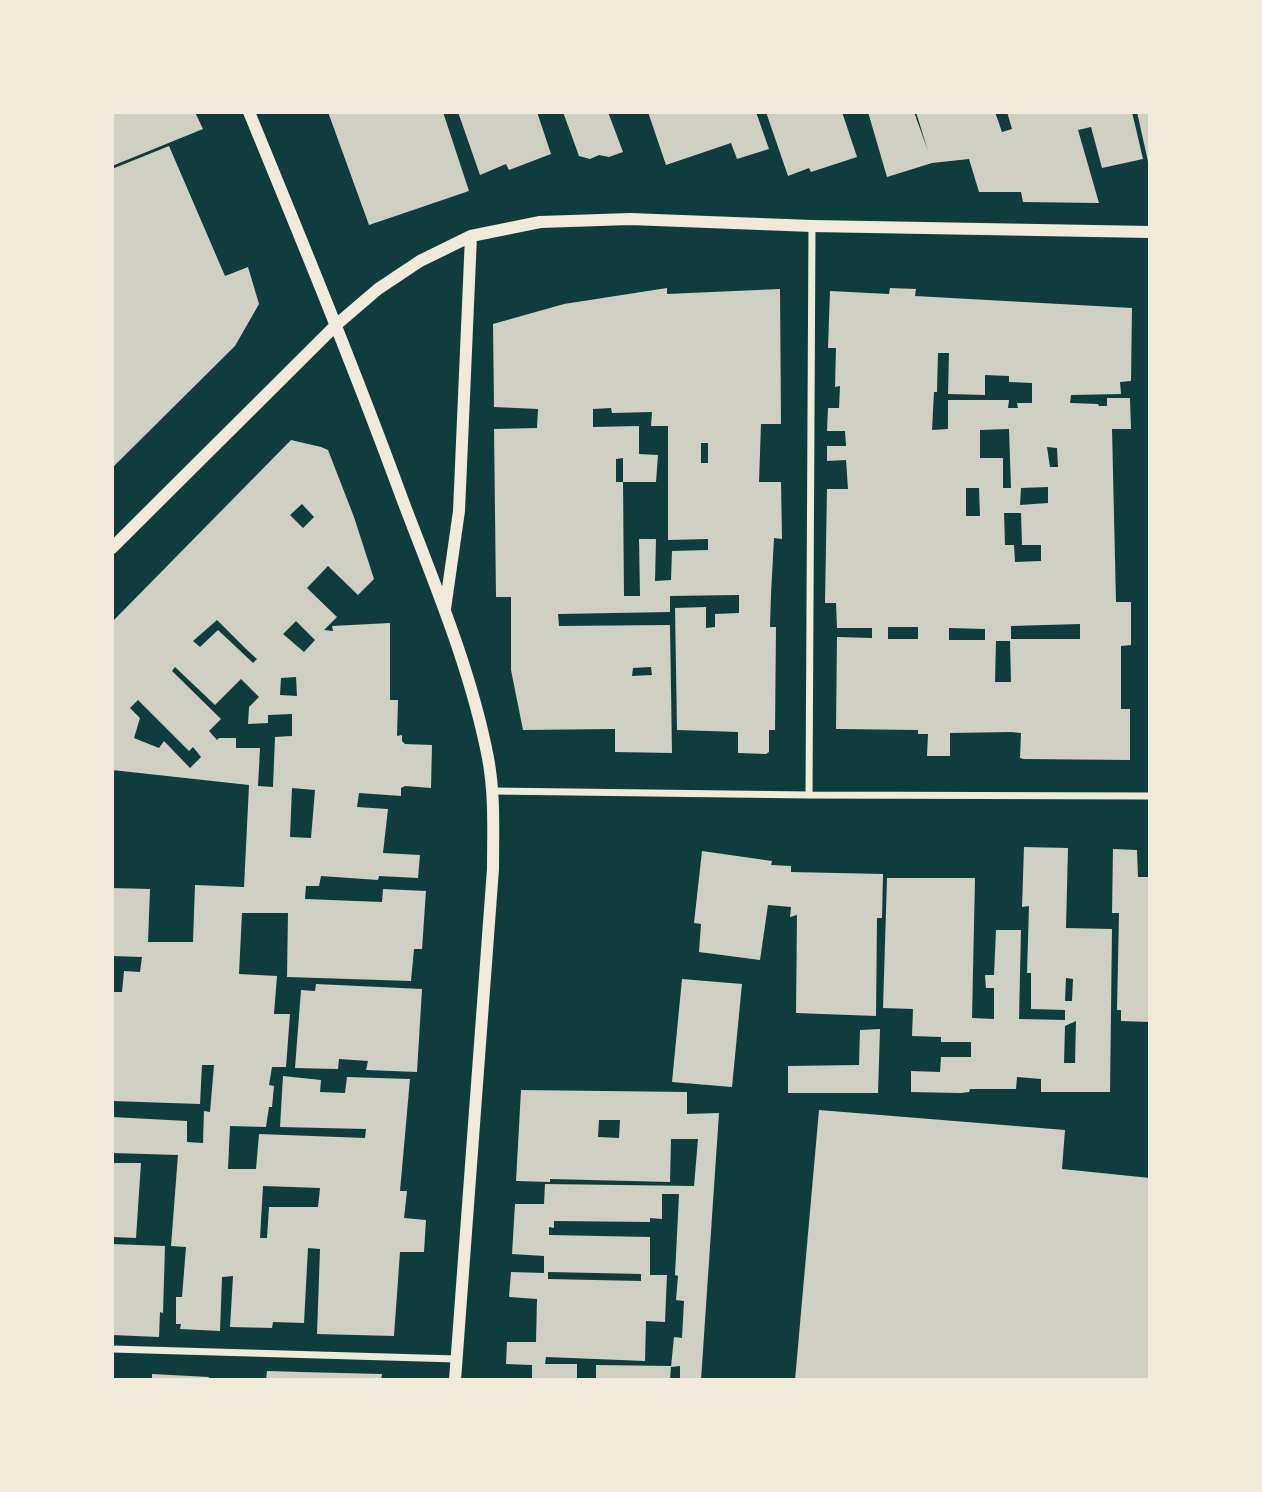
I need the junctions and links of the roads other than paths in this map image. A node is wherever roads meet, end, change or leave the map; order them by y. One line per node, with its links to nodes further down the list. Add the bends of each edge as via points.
1 (249, 112): 5 (street)
2 (812, 226): 3 (street); 4 (street, via 630,219 540,222); 9 (street)
3 (1150, 232)
4 (471, 236): 5 (street, via 420,261); 7 (street, via 459,511)
5 (336, 325): 6 (street); 7 (street)
6 (112, 548)
7 (445, 613): 8 (street, via 477,709)
8 (492, 790): 9 (street); 12 (street, via 493,869)
9 (809, 795): 10 (street)
10 (1150, 796)
11 (112, 1349): 12 (street)
12 (456, 1359): 13 (street)
13 (455, 1380)

